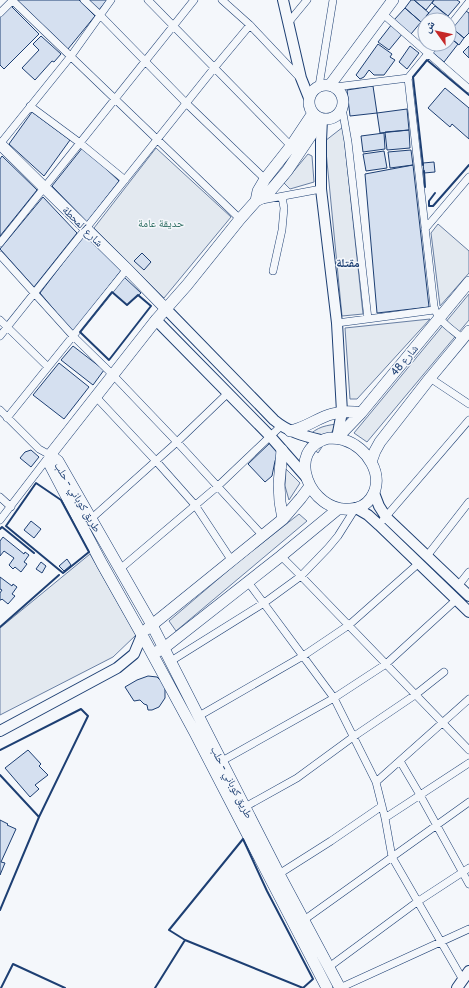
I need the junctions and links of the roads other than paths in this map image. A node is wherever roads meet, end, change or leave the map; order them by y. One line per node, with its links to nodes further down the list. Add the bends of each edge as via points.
1 (13, 0): 12 (street); 20 (street)
2 (84, 0): 14 (street)
3 (111, 0): 14 (street)
4 (148, 0): 18 (street)
5 (194, 0): 18 (street)
6 (222, 0): 17 (street)
7 (283, 0): 16 (street)
8 (307, 0): 16 (street)
9 (333, 0): 25 (street)
10 (393, 0): 13 (main road)
11 (468, 2): 15 (street)
12 (0, 13)
13 (383, 14): 19 (street); 25 (main road)
14 (100, 15): 20 (street); 21 (street)
15 (457, 16)
16 (288, 23): 23 (street)
17 (250, 25): 22 (street); 23 (street)
18 (174, 26): 21 (street); 22 (street)
19 (428, 53): 24 (street); 26 (street)
20 (71, 56): 28 (street); 30 (street)
21 (145, 61): 28 (street); 29 (street)
22 (215, 67): 29 (street); 36 (street)
23 (301, 78): 27 (street)
24 (408, 78): 25 (street); 46 (street)
25 (328, 86): 27 (main road, via 314,89); 31 (main road, via 339,91 342,96)
26 (468, 87)
27 (309, 98): 32 (main road, via 310,109)
28 (115, 99): 33 (street); 34 (street)
29 (186, 103): 33 (street); 38 (street)
30 (30, 106): 34 (street); 35 (street)
31 (342, 108): 32 (main road, via 334,117 328,119); 55 (street)
32 (318, 116): 36 (main road); 41 (street); 43 (main road, via 287,171 266,196)
33 (158, 139): 39 (street); 44 (street)
34 (80, 143): 39 (street); 40 (street)
35 (1, 146): 40 (main road, شارع المحطة)
36 (292, 146): 38 (main road)
37 (469, 177): 46 (street)
38 (265, 179): 43 (main road)
39 (125, 180): 45 (street)
40 (44, 187): 45 (main road, شارع المحطة); 47 (street)
41 (322, 189): 42 (street); 58 (street)
42 (282, 197): 43 (street); 50 (street, via 282,230)
43 (256, 201): 44 (main road)
44 (240, 219): 53 (main road)
45 (86, 228): 49 (main road, شارع المحطة); 52 (street)
46 (426, 229): 54 (street)
47 (0, 243)
48 (0, 255): 52 (street)
49 (128, 269): 53 (main road, شارع المحطة); 62 (street)
50 (272, 271)
51 (469, 282): 54 (main road, 48 شارع)
52 (34, 293): 59 (street); 62 (street)
53 (166, 309): 57 (main road); 74 (street, via 274,420)
54 (437, 314): 55 (street); 60 (street); 71 (main road, 48 شارع)
55 (368, 319): 58 (street)
56 (0, 320): 59 (street)
57 (156, 320): 64 (main road); 66 (street)
58 (337, 322): 70 (street)
59 (7, 327): 61 (street); 63 (street)
60 (466, 335): 65 (main road)
61 (0, 336)
62 (73, 336): 63 (street); 64 (street)
63 (48, 367): 72 (street)
64 (113, 376): 67 (main road); 78 (street)
65 (430, 378): 68 (street); 82 (main road, via 380,442)
66 (228, 393): 75 (street); 78 (street)
67 (96, 397): 80 (main road); 81 (street)
68 (469, 404)
69 (0, 410): 72 (street)
70 (342, 412): 71 (main road); 74 (main road, via 321,418 305,427); 76 (street)
71 (361, 413): 76 (main road, 48 شارع)
72 (7, 418): 80 (street, via 40,450)
73 (469, 420): 92 (street)
74 (286, 428): 75 (street); 77 (street, via 300,435)
75 (270, 436): 79 (street); 84 (street)
76 (337, 438): 77 (main road); 82 (main road, via 353,444)
77 (321, 440): 83 (main road, via 308,452 305,460)
78 (177, 442): 81 (street); 84 (street)
79 (282, 450): 83 (street); 94 (main road, via 279,484)
80 (50, 455): 89 (street); 93 (main road, طريق كوباني - حلب, via 58,461); 113 (main road, طريق كوباني - حلب, via 50,465)
81 (156, 461): 88 (street); 93 (street)
82 (371, 462): 85 (main road, via 376,477)
83 (308, 482): 90 (main road, via 321,500); 94 (main road, via 302,498)
84 (218, 486): 88 (street); 97 (street)
85 (374, 493): 91 (main road, via 363,506); 92 (street)
86 (0, 497): 89 (street)
87 (469, 502): 99 (street)
88 (195, 506): 100 (street); 102 (street)
89 (11, 507): 95 (street)
90 (338, 509): 91 (main road); 98 (main road)
91 (356, 509): 96 (street); 104 (street, via 338,536)
92 (386, 517): 96 (street); 99 (street)
93 (92, 518): 102 (main road, طريق كوباني - حلب)
94 (283, 519): 97 (main road)
95 (0, 520)
96 (379, 525): 101 (street)
97 (263, 536): 100 (main road)
98 (281, 556): 104 (street); 105 (main road)
99 (427, 556): 106 (street)
100 (232, 561): 111 (main road)
101 (419, 563): 108 (street); 112 (street)
102 (120, 569): 111 (main road, طريق كوباني - حلب)
103 (469, 572): 106 (street)
104 (301, 576): 109 (street); 112 (street)
105 (248, 582): 109 (street); 114 (main road)
106 (458, 586): 107 (street)
107 (469, 596)
108 (456, 600): 110 (street); 119 (street)
109 (264, 603): 117 (street); 118 (street)
110 (469, 612)
111 (152, 625): 113 (main road); 114 (main road, طريق كوباني - حلب)
112 (349, 625): 117 (street); 119 (street)
113 (142, 634): 115 (street); 116 (main road, طريق كوباني - حلب)
114 (164, 648): 116 (main road); 118 (main road, طريق كوباني - حلب)
115 (134, 654): 116 (street); 126 (street, via 112,670)
116 (152, 654): 144 (main road, طريق كوباني - حلب)
117 (303, 656): 122 (street); 124 (street)
118 (171, 661): 124 (main road, طريق كوباني - حلب)
119 (386, 664): 121 (street); 122 (street)
120 (444, 672): 121 (street)
121 (415, 695): 125 (street); 127 (street)
122 (334, 698): 127 (street); 129 (street)
123 (469, 699): 125 (street)
124 (198, 716): 129 (main road, طريق كوباني - حلب)
125 (442, 723): 128 (street); 130 (street)
126 (0, 731)
127 (353, 737): 132 (street); 136 (street, via 297,778)
128 (469, 750)
129 (222, 761): 136 (main road, طريق كوباني - حلب)
130 (400, 761): 132 (street); 133 (street)
131 (469, 763): 133 (street)
132 (376, 782): 135 (street)
133 (420, 795): 137 (street); 138 (street)
134 (469, 802): 138 (street)
135 (382, 806): 137 (street); 142 (street)
136 (245, 807): 142 (main road, طريق كوباني - حلب)
137 (385, 818): 139 (street)
138 (437, 826): 139 (street); 141 (street)
139 (392, 857): 145 (street); 146 (street)
140 (469, 868): 141 (street)
141 (462, 873): 143 (street); 145 (street)
142 (279, 874): 144 (main road, طريق كوباني - حلب)
143 (469, 884)
144 (281, 890): 146 (main road, طريق كوباني - حلب); 152 (main road, طريق كوباني - حلب)
145 (417, 902): 148 (street); 149 (street)
146 (304, 920): 149 (main road, طريق كوباني - حلب)
147 (469, 929): 148 (street)
148 (441, 941): 151 (street); 153 (street)
149 (329, 967): 153 (main road, طريق كوباني - حلب)
150 (469, 970): 151 (street)
151 (460, 984)
152 (327, 988)
153 (340, 988)

